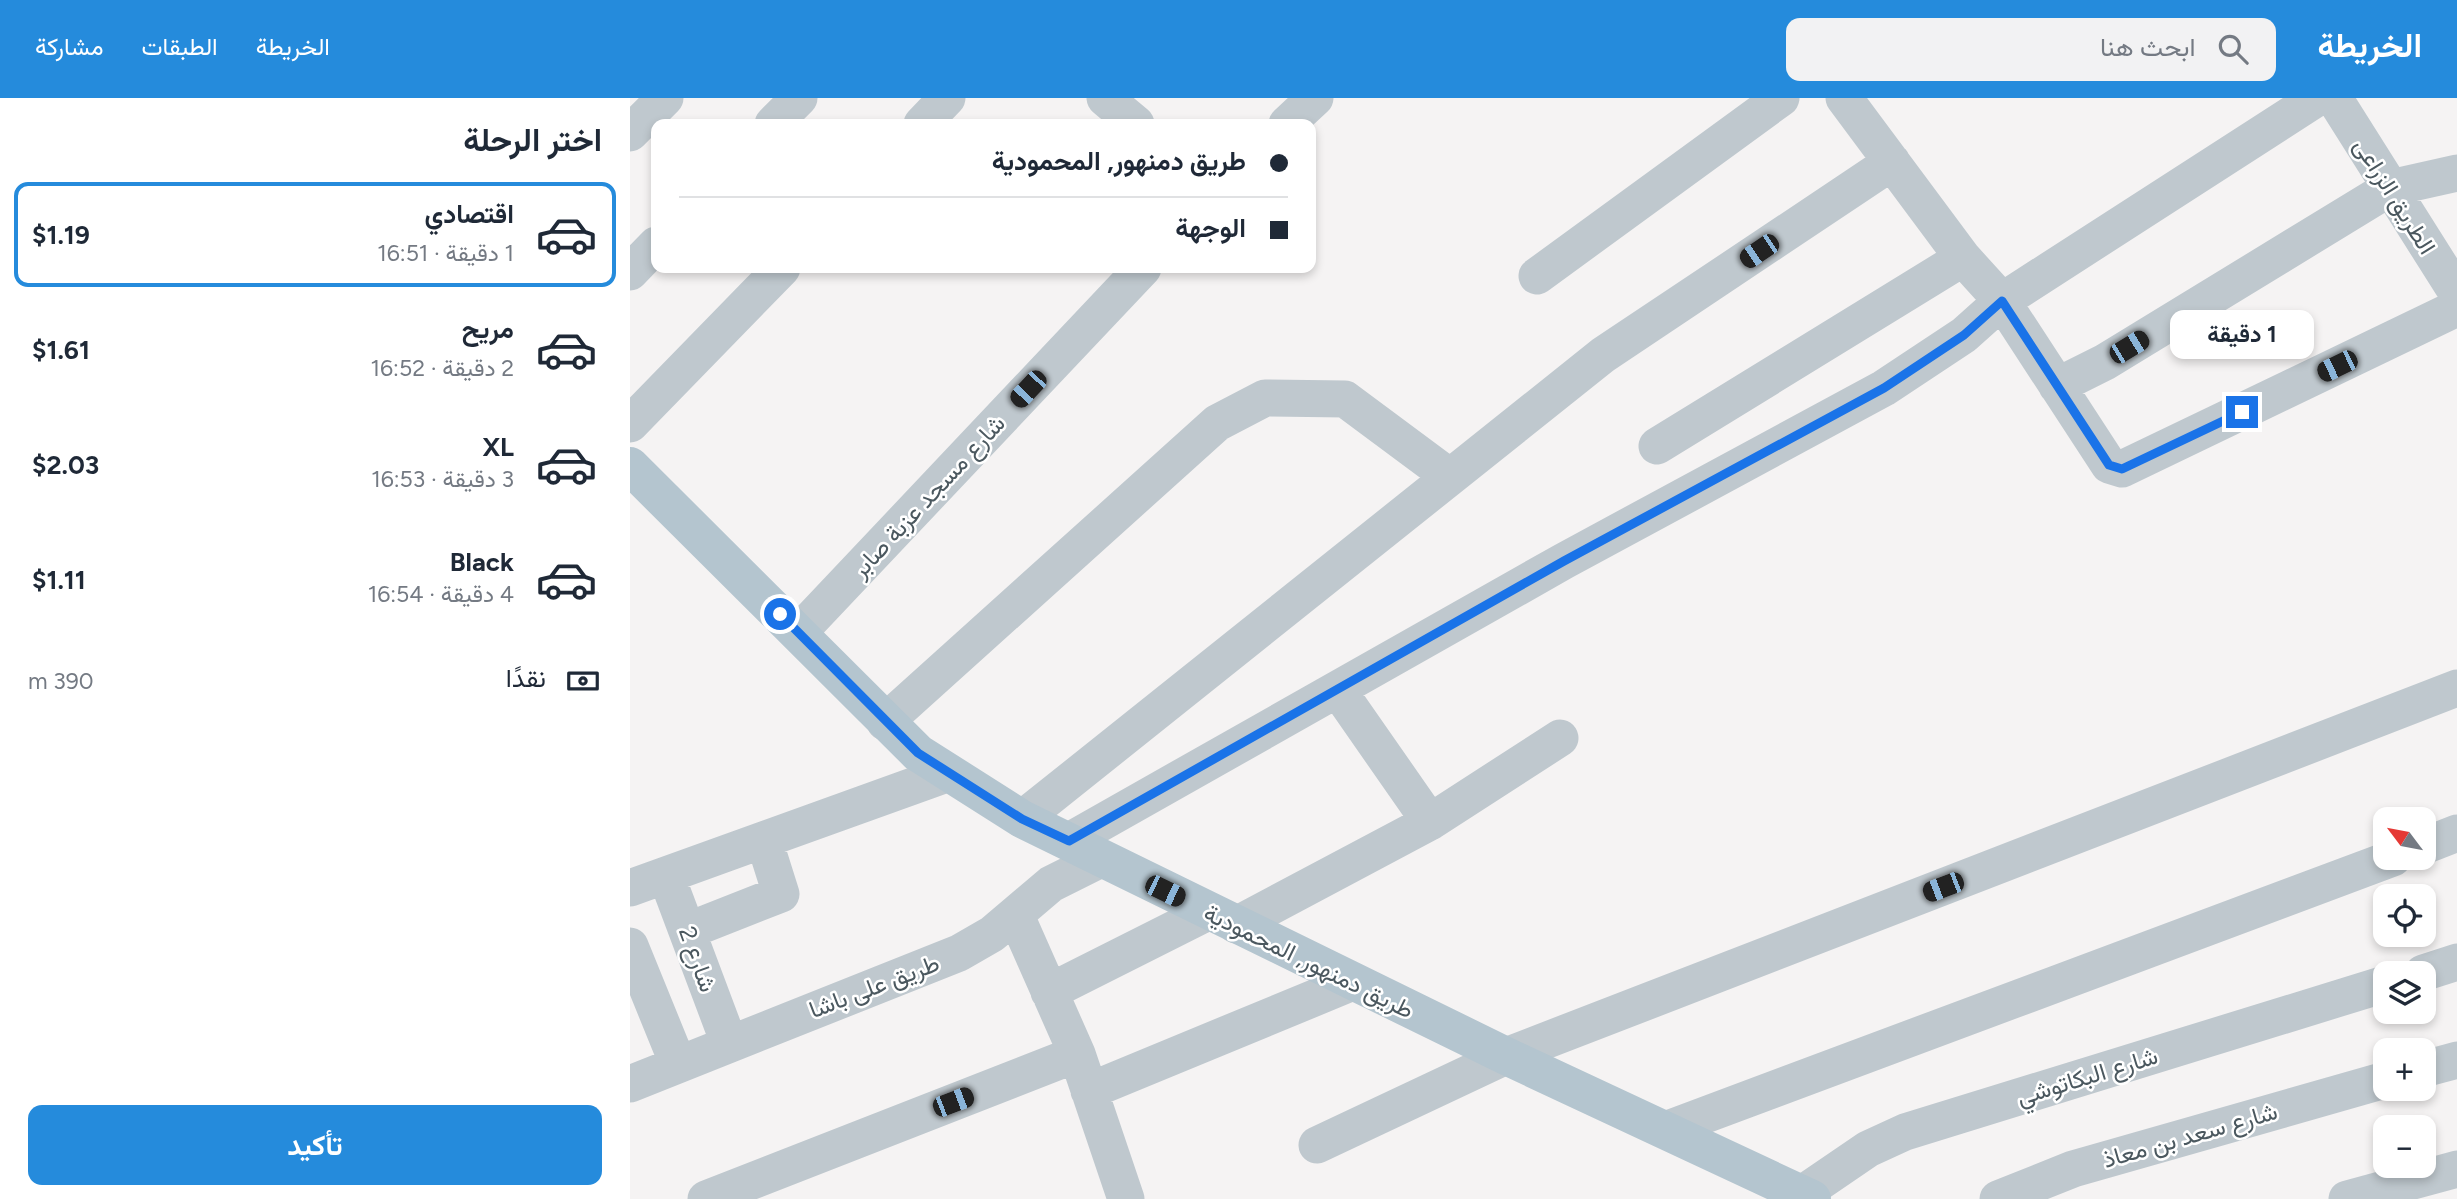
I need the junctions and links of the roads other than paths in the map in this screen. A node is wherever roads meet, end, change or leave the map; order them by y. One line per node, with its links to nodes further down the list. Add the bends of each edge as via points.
1 (665, 98): 14 (street)
2 (799, 98): 10 (street)
3 (947, 98): 11 (street)
4 (1105, 98): 12 (street)
5 (1315, 98): 13 (street)
6 (1780, 98): 23 (street)
7 (1844, 98): 15 (street)
8 (2317, 98): 25 (street, طريق على باشا)
9 (2334, 98): 17 (street, الطريق الزراعى)
10 (779, 119)
11 (927, 119)
12 (1130, 119)
13 (1292, 119)
14 (630, 133)
15 (1892, 162): 19 (street); 31 (street, via 1603,355)
16 (2457, 173): 17 (street)
17 (2390, 188): 24 (street, الطريق الزراعى); 27 (street, via 2105,362)
18 (651, 250): 20 (street)
19 (1963, 258): 25 (street); 29 (street)
20 (630, 272)
21 (777, 273): 28 (street)
22 (1138, 273): 32 (street, شارع مسجد عزبة صابر)
23 (1537, 276)
24 (2457, 293)
25 (2002, 301): 27 (street); 34 (street, طريق على باشا, via 1964,335 1884,388)
26 (2457, 308): 27 (street, via 2122,469 2109,465)
27 (2057, 386)
28 (630, 424)
29 (1657, 446)
30 (630, 466): 32 (main road, طريق دمنهور, المحمودية)
31 (1450, 477): 35 (street, via 1345,399 1265,398 1217,423); 38 (street)
32 (799, 632): 35 (main road, طريق دمنهور, المحمودية)
33 (2457, 688): 58 (street)
34 (1338, 690): 39 (street); 43 (street, طريق على باشا)
35 (885, 722): 37 (main road, طريق دمنهور, المحمودية, via 918,753)
36 (1560, 738): 39 (street)
37 (949, 773): 38 (main road, طريق دمنهور, المحمودية); 41 (street)
38 (1022, 819): 43 (main road, طريق دمنهور, المحمودية)
39 (1430, 822): 48 (street)
40 (2457, 834): 42 (street)
41 (764, 840): 45 (street); 49 (street, via 781,894)
42 (2436, 842)
43 (1085, 850): 47 (street, طريق على باشا); 48 (main road, طريق دمنهور, المحمودية)
44 (2373, 865): 65 (street)
45 (666, 875): 46 (street); 49 (street, شارع 2)
46 (630, 888)
47 (1016, 916): 55 (street); 56 (street, طريق على باشا, via 959,953)
48 (1222, 918): 53 (main road, طريق دمنهور, المحمودية); 55 (street)
49 (687, 931): 56 (street, شارع 2)
50 (630, 946): 60 (street)
51 (2457, 962): 52 (street)
52 (2436, 969)
53 (1353, 982): 58 (main road, طريق دمنهور, المحمودية); 64 (street)
54 (2373, 989): 68 (street, شارع البكاتوشي, via 1905,1132 1868,1149)
55 (1049, 992): 57 (street)
56 (729, 1043): 60 (street, طريق على باشا)
57 (1077, 1054): 64 (street); 69 (street)
58 (1506, 1056): 65 (main road, طريق دمنهور, المحمودية); 66 (street)
59 (2457, 1060): 61 (street)
60 (678, 1064): 62 (street, طريق على باشا)
61 (2436, 1066)
62 (631, 1081)
63 (2373, 1083): 71 (street, شارع سعد بن معاذ, via 2073,1168)
64 (1089, 1091): 70 (street)
65 (1665, 1130): 68 (main road, طريق دمنهور, المحمودية)
66 (1317, 1145)
67 (2457, 1169): 72 (street)
68 (1801, 1197)
69 (706, 1199)
70 (1126, 1199)
71 (1998, 1199)
72 (2347, 1199)

